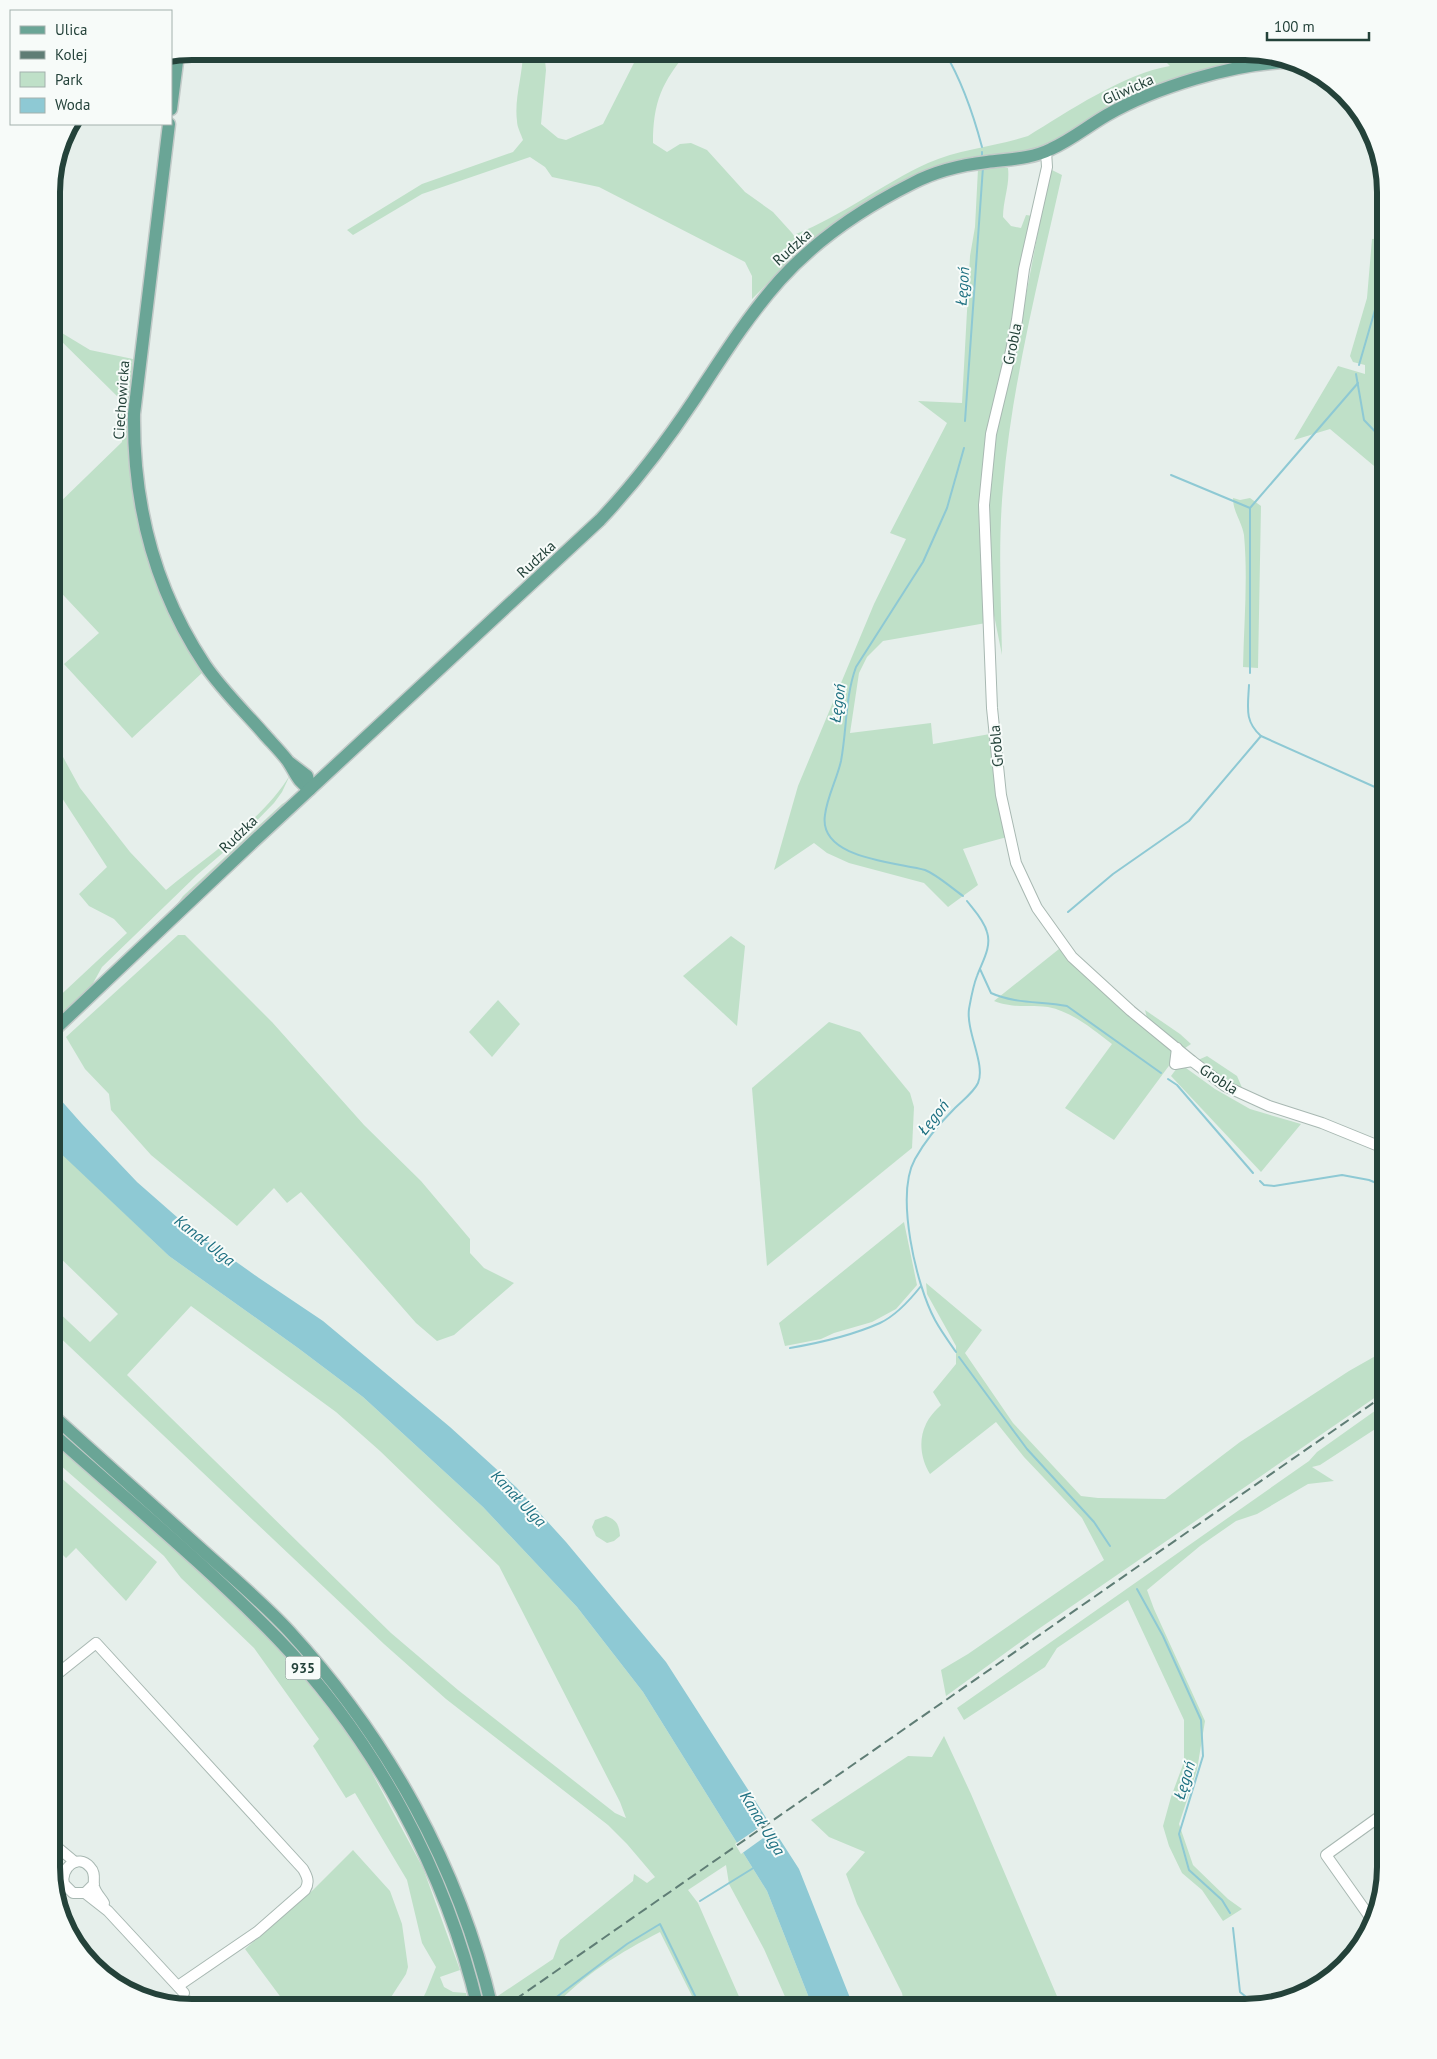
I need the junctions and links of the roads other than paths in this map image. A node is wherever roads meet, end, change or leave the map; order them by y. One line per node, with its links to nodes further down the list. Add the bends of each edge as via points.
1 (177, 61): 3 (main road)
2 (1274, 64): 5 (main road, Gliwicka, via 1236,68 1166,90 1117,110)
3 (172, 101)
4 (169, 125): 7 (main road, Ciechowicka, via 134,414 134,460 143,519 154,561 176,616 206,666)
5 (1046, 152): 6 (main road, Rudzka, via 943,171 911,184 848,223 800,260 758,306 666,441 612,508); 11 (street, Grobla, via 1047,167 991,434 984,505 992,708 1001,795 1016,863 1036,908 1072,958 1176,1048 1175,1064 1192,1061 1225,1086 1269,1106)
6 (333, 768): 7 (main road); 8 (main road, Rudzka)
7 (298, 773): 8 (main road, via 308,776); 9 (main road)
8 (310, 789): 9 (main road, Rudzka)
9 (292, 806): 10 (main road, Rudzka)
10 (60, 1025)
11 (1377, 1145)
12 (60, 1422): 25 (main road, 935, via 259,1601 334,1684 382,1751 421,1816 455,1891)
13 (60, 1440): 24 (main road, 935, via 250,1611 326,1695 371,1758 408,1822 439,1888)
14 (60, 1673): 22 (street, via 96,1643 307,1876 305,1890 257,1932 181,1990)
15 (1377, 1818): 23 (street, via 1326,1854)
16 (60, 1851): 18 (street)
17 (60, 1860): 19 (street)
18 (75, 1862): 19 (street); 20 (street, via 91,1867)
19 (65, 1869): 21 (street, via 63,1879 66,1888 75,1893)
20 (94, 1884): 21 (street); 22 (street)
21 (85, 1893): 22 (street)
22 (108, 1911)
23 (1368, 1915)
24 (476, 1999)
25 (490, 1999)

